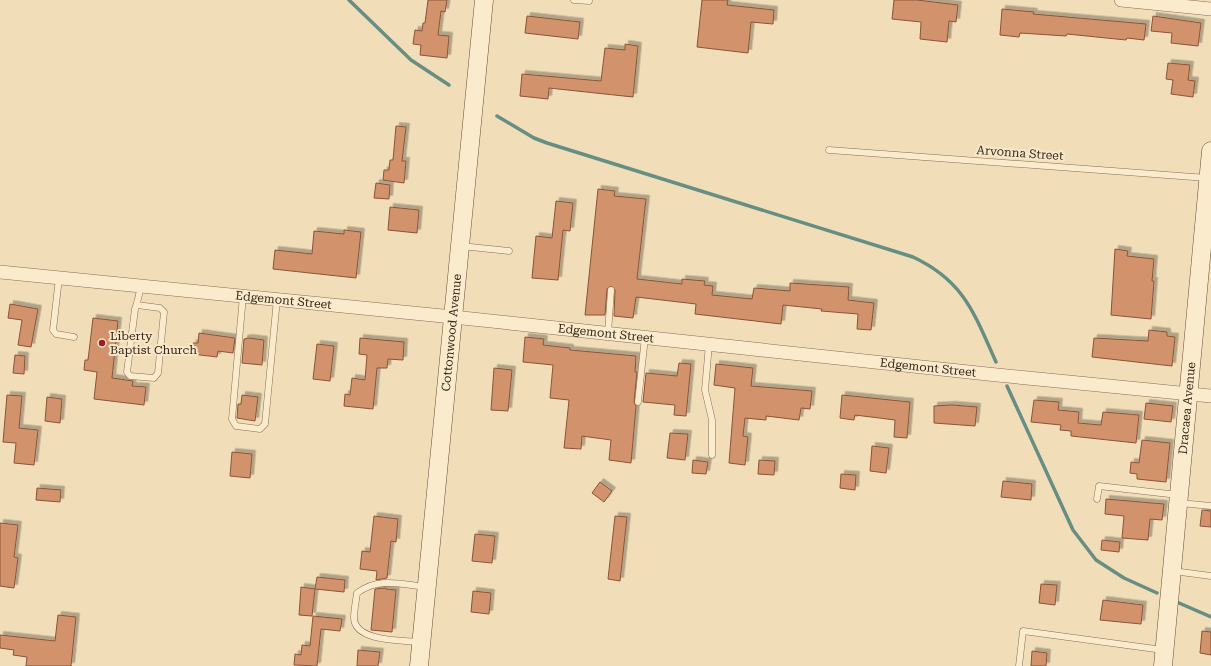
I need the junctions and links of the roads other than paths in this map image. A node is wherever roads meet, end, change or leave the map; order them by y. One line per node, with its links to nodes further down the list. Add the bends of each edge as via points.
1 (484, 0): 9 (street, Cottonwood Avenue)
2 (574, 0): 3 (lane)
3 (589, 0)
4 (1121, 0): 5 (street)
5 (1211, 9)
6 (829, 150): 8 (lane, Arvonna Street)
7 (1211, 151): 8 (street, Dracaea Avenue)
8 (1208, 178): 23 (street, Dracaea Avenue)
9 (460, 246): 10 (lane); 18 (street, Cottonwood Avenue)
10 (509, 251)
11 (0, 272): 12 (street, Edgemont Street)
12 (59, 278): 13 (street, Edgemont Street); 20 (lane, via 53,330 56,334)
13 (140, 286): 15 (street, Edgemont Street); 17 (lane)
14 (611, 290): 19 (lane)
15 (243, 296): 16 (street, Edgemont Street); 16 (lane, via 232,419 236,426 253,429 260,429 265,424)
16 (277, 299): 18 (street, Edgemont Street)
17 (137, 305): 17 (lane, via 127,372 130,376 154,378 158,373 164,312 160,308)
18 (453, 317): 19 (street, Edgemont Street); 32 (street, Cottonwood Avenue)
19 (608, 333): 21 (street, Edgemont Street)
20 (74, 337)
21 (645, 337): 22 (street, Edgemont Street); 25 (lane)
22 (709, 344): 23 (street, Edgemont Street); 26 (lane, via 705,390 712,420)
23 (1189, 394): 24 (street, Edgemont Street); 28 (street, Dracaea Avenue)
24 (1211, 396)
25 (638, 402)
26 (712, 455)
27 (1097, 499): 28 (lane, via 1099,486)
28 (1179, 499): 29 (lane); 30 (street, Dracaea Avenue)
29 (1211, 506)
30 (1172, 571): 31 (lane); 34 (street, Dracaea Avenue)
31 (1211, 576)
32 (426, 588): 33 (street, Cottonwood Avenue); 33 (lane, via 388,583 366,586 357,593 354,619 358,629 368,635)
33 (421, 642): 35 (street, Cottonwood Avenue)
34 (1164, 658): 36 (lane, via 1024,632)
35 (418, 666)
36 (1020, 666)

